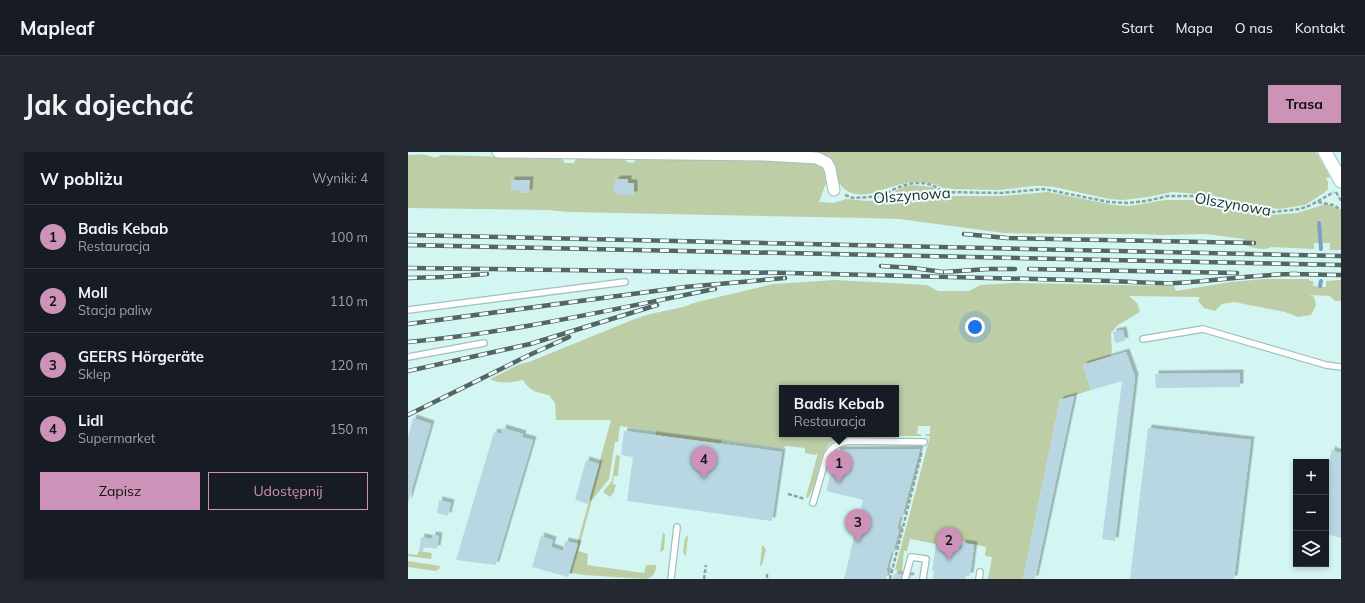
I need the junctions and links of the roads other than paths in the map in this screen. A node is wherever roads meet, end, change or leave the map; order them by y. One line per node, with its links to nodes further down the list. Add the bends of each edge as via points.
1 (498, 152): 4 (street, via 764,155 817,158 827,163)
2 (1325, 152): 3 (street)
3 (1339, 186)
4 (834, 190)
5 (625, 282): 6 (lane)
6 (408, 310)
7 (1143, 339): 10 (lane, via 1203,329)
8 (484, 343): 9 (lane)
9 (408, 356)
10 (1341, 368)
11 (924, 442): 12 (lane, via 850,441 838,444 827,455)
12 (813, 503)
13 (677, 527): 16 (lane)
14 (980, 572): 18 (lane)
15 (905, 577): 17 (lane, via 911,557 926,559)
16 (670, 579)
17 (923, 579)
18 (979, 579)

